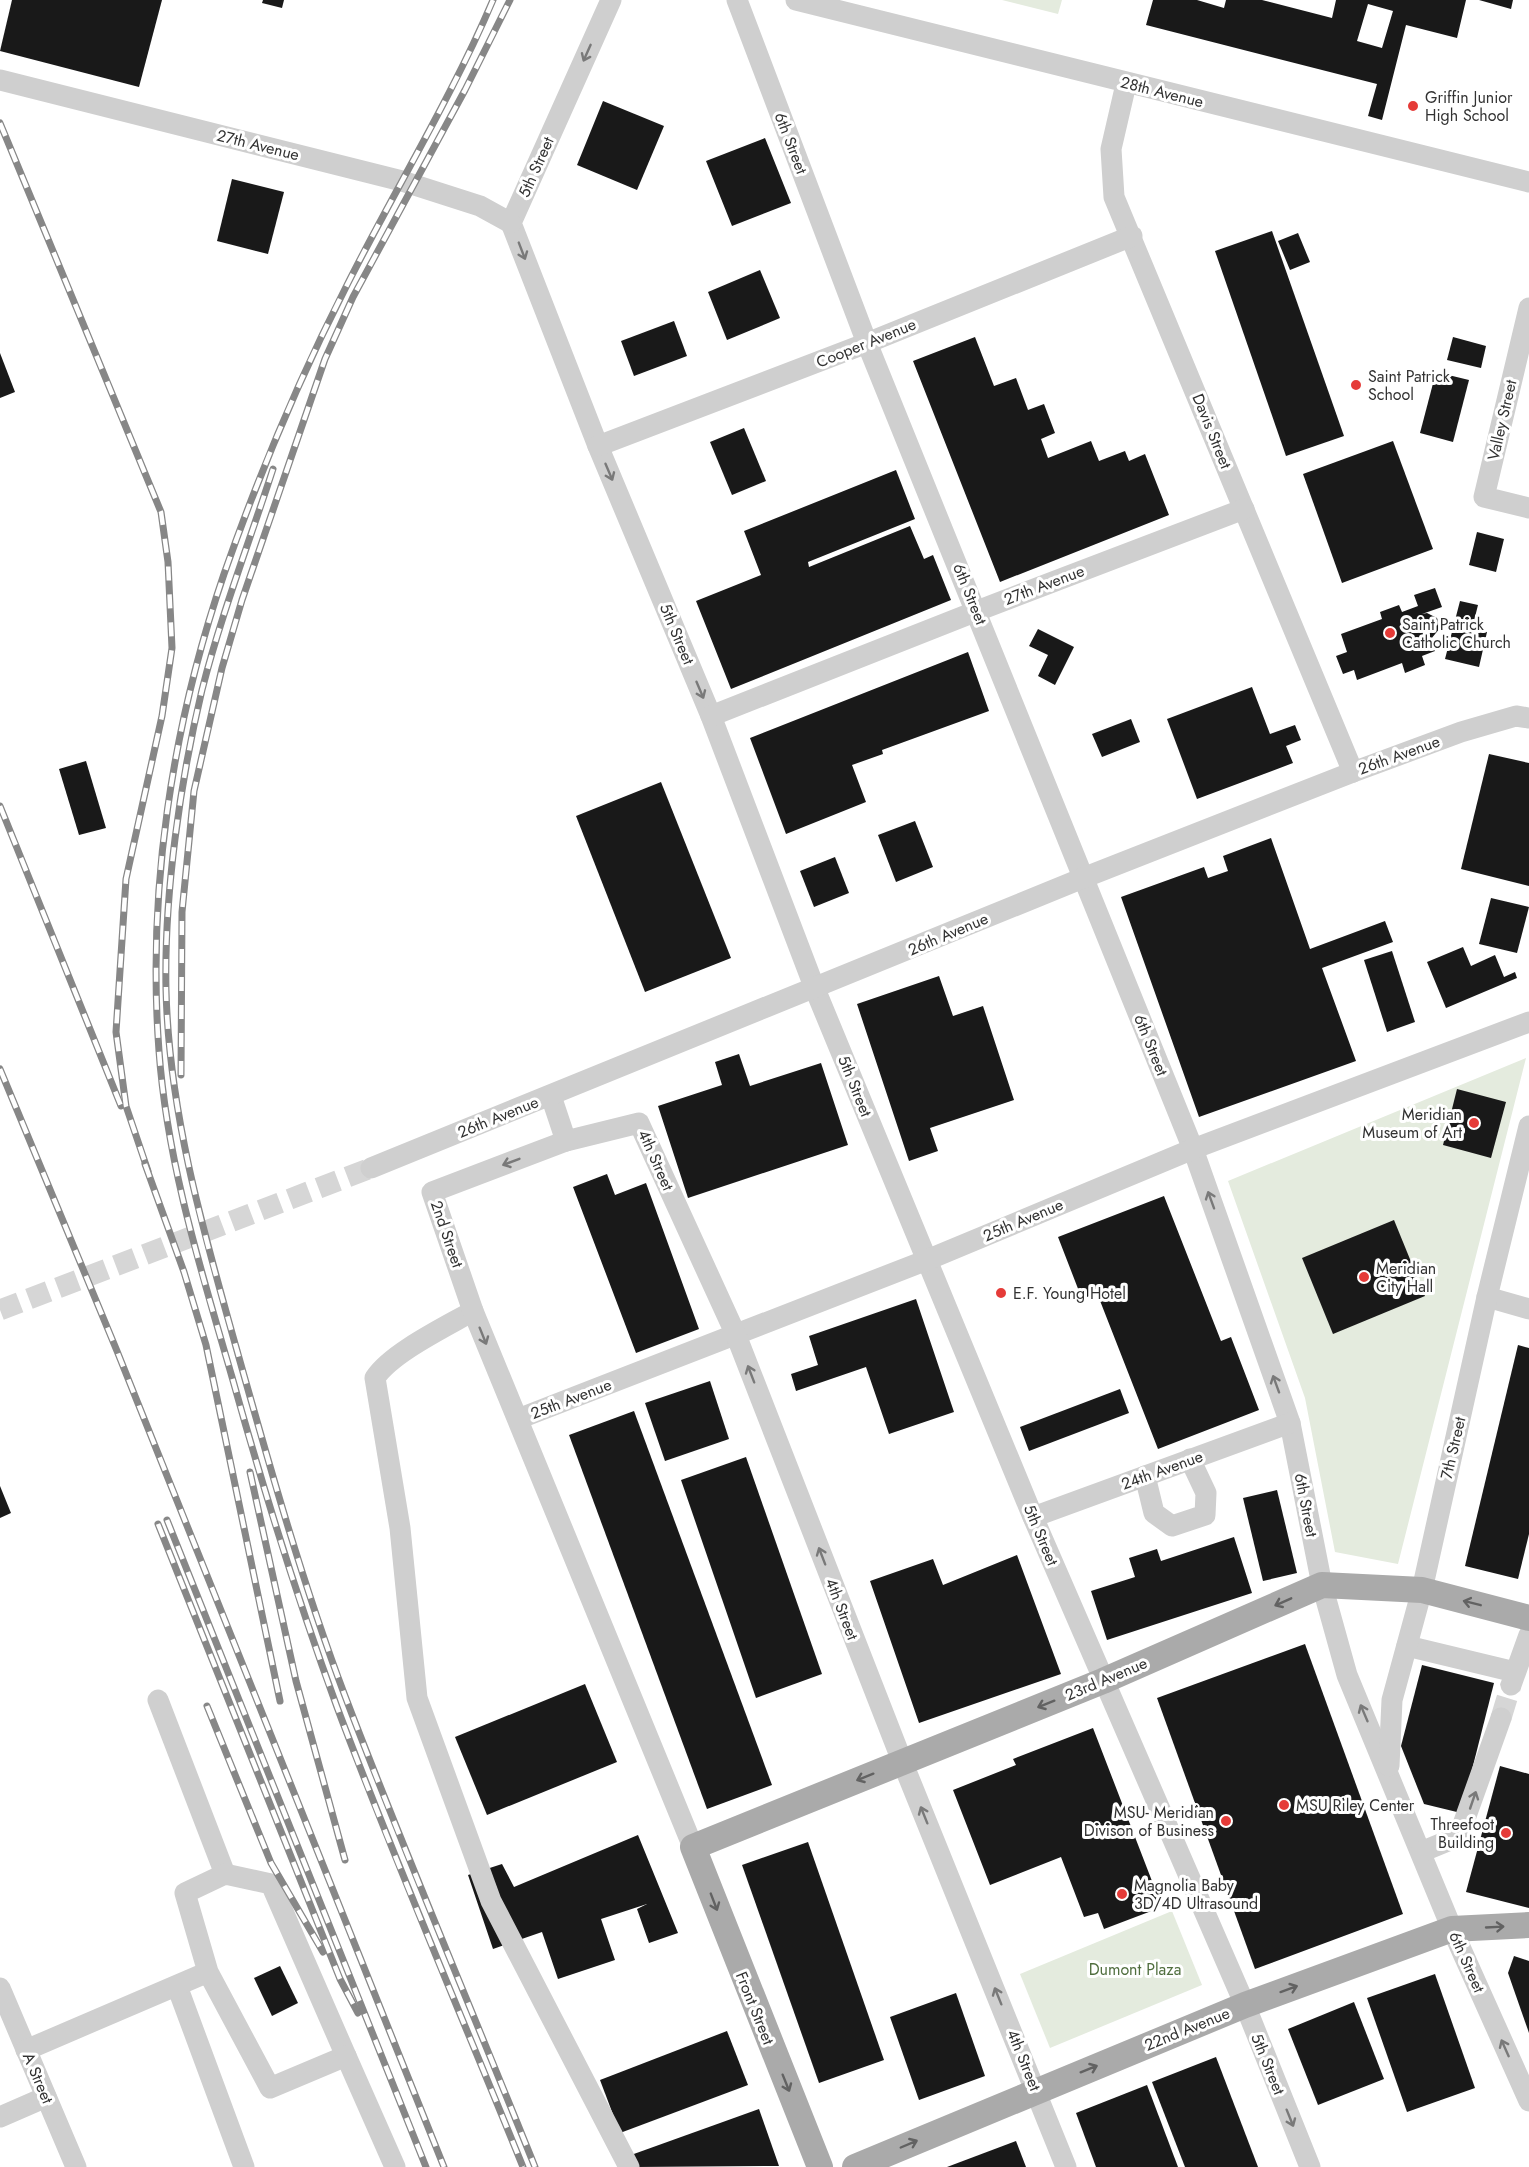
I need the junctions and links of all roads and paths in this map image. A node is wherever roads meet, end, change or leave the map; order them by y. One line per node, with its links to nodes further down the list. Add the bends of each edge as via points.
1 (611, 0): 7 (street, 5th Street, one-way to 7)
2 (736, 0): 10 (street, 6th Street)
3 (796, 0): 5 (street, 28th Avenue)
4 (0, 80): 7 (street, 27th Avenue, via 402,181 480,206)
5 (1126, 84): 6 (street, 28th Avenue); 8 (street, Davis Street, via 1112,149 1114,197)
6 (1529, 182)
7 (511, 223): 11 (street, 5th Street, one-way to 11)
8 (1131, 236): 10 (street, Cooper Avenue); 13 (street, Davis Street)
9 (1529, 308): 12 (street, Valley Street, via 1484,497)
10 (867, 343): 11 (street, Cooper Avenue); 14 (street, 6th Street)
11 (598, 446): 15 (street, 5th Street, one-way to 15)
12 (1529, 508)
13 (1244, 509): 14 (street, 27th Avenue); 17 (street, Davis Street)
14 (977, 611): 15 (street, 27th Avenue); 18 (street, 6th Street)
15 (711, 717): 19 (street, 5th Street)
16 (1529, 718): 17 (street, 26th Avenue, via 1516,716 1461,732)
17 (1353, 771): 18 (street, 26th Avenue)
18 (1083, 878): 19 (street, 26th Avenue); 24 (street, 6th Street)
19 (815, 989): 21 (street, 26th Avenue); 26 (street, 5th Street)
20 (1529, 1022): 24 (street, 25th Avenue)
21 (550, 1096): 23 (street); 25 (street, 26th Avenue)
22 (1529, 1126): 27 (street, 7th Street)
23 (566, 1141): 29 (street, 2nd Street, one-way to 29, via 432,1192); 30 (street, 4th Street, via 639,1123)
24 (1193, 1149): 26 (street, 25th Avenue); 32 (street, 6th Street, one-way to 24)
25 (371, 1168)
26 (927, 1260): 30 (street, 25th Avenue); 35 (street, 5th Street)
27 (1487, 1297): 28 (street); 37 (street, 7th Street)
28 (1529, 1309)
29 (473, 1311): 31 (street, 2nd Street, one-way to 31); 64 (street, via 412,1347 381,1369 375,1378 400,1528 417,1698 491,1901)
30 (736, 1335): 31 (street, 25th Avenue); 44 (street, 4th Street, one-way to 30)
31 (518, 1419): 46 (street, 2nd Street)
32 (1290, 1423): 33 (street, 24th Avenue); 36 (street, 6th Street)
33 (1191, 1460): 34 (street, 24th Avenue); 34 (street, via 1206,1494 1205,1515 1172,1526 1154,1513)
34 (1145, 1476): 35 (street, 24th Avenue)
35 (1033, 1517): 41 (street, 5th Street)
36 (1322, 1585): 37 (main road, 23rd Avenue); 41 (main road, 23rd Avenue, one-way to 41); 45 (street, 6th Street, one-way to 36, via 1347,1675)
37 (1422, 1590): 38 (main road, 23rd Avenue, one-way to 37); 40 (street, 7th Street)
38 (1529, 1617)
39 (1529, 1635): 40 (street, via 1513,1679)
40 (1407, 1646): 45 (street, 7th Street, via 1392,1701)
41 (1103, 1681): 44 (main road, 23rd Avenue, one-way to 44); 54 (street, 5th Street)
42 (158, 1700): 48 (street)
43 (1501, 1718): 47 (street, one-way to 43, via 1455,1838 1461,1830)
44 (902, 1761): 46 (main road, 23rd Avenue, one-way to 46); 57 (street, 4th Street, one-way to 44)
45 (1389, 1771): 47 (street, 6th Street)
46 (693, 1847): 65 (main road, Front Street, one-way to 65)
47 (1421, 1852): 50 (street, 6th Street)
48 (225, 1874): 51 (street, via 185,1893); 56 (street, via 271,1884)
49 (1529, 1925): 50 (main road, 22nd Avenue, one-way to 49)
50 (1452, 1929): 54 (main road, 22nd Avenue, one-way to 50); 59 (street, 6th Street, one-way to 50)
51 (208, 1972): 52 (street); 56 (street, via 270,2088)
52 (177, 1986): 55 (street); 62 (street)
53 (0, 1988): 55 (street, A Street)
54 (1245, 2005): 57 (main road, 22nd Avenue, one-way to 54); 68 (street, 5th Street, one-way to 68)
55 (27, 2050): 58 (street, A Street)
56 (346, 2056): 63 (street)
57 (1036, 2091): 66 (main road, 22nd Avenue, one-way to 57); 67 (street, 4th Street)
58 (46, 2097): 60 (street); 61 (street, A Street)
59 (1529, 2101)
60 (0, 2117)
61 (76, 2167)
62 (244, 2167)
63 (395, 2167)
64 (629, 2167)
65 (820, 2167)
66 (855, 2167)
67 (1066, 2167)
68 (1310, 2167)

